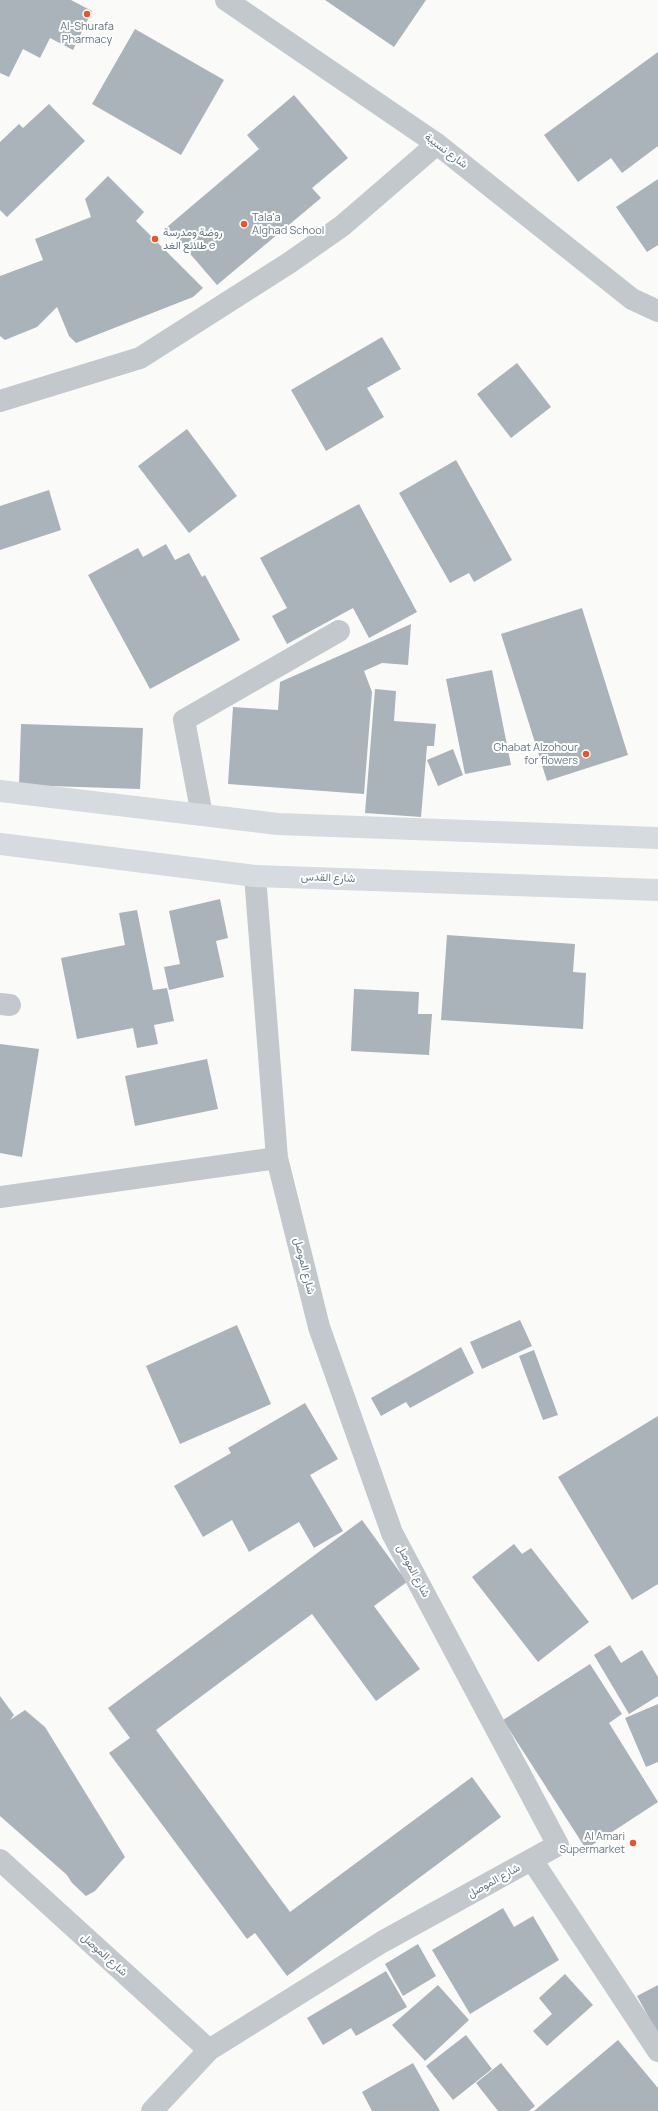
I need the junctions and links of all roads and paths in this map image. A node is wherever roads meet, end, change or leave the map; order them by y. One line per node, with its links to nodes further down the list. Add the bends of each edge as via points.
1 (226, 0): 2 (street, شارع نسيبة)
2 (437, 144): 3 (street, شارع نسيبة, via 632,299); 4 (street, via 342,226 289,264 140,358)
3 (658, 311)
4 (0, 401)
5 (339, 631): 7 (street, via 184,720)
6 (0, 791): 7 (main road)
7 (202, 815): 8 (main road, via 278,824)
8 (658, 838)
9 (0, 844): 10 (main road, شارع القدس)
10 (255, 876): 11 (main road, شارع القدس); 12 (street)
11 (658, 890)
12 (277, 1158): 13 (street); 15 (street, شارع الموصل, via 319,1327 392,1533 558,1845)
13 (0, 1198)
14 (0, 1860): 16 (street, شارع الموصل)
15 (532, 1860): 16 (street, شارع الموصل, via 382,1942); 17 (street)
16 (209, 2050): 18 (street, شارع الموصل)
17 (658, 2051)
18 (152, 2111)

